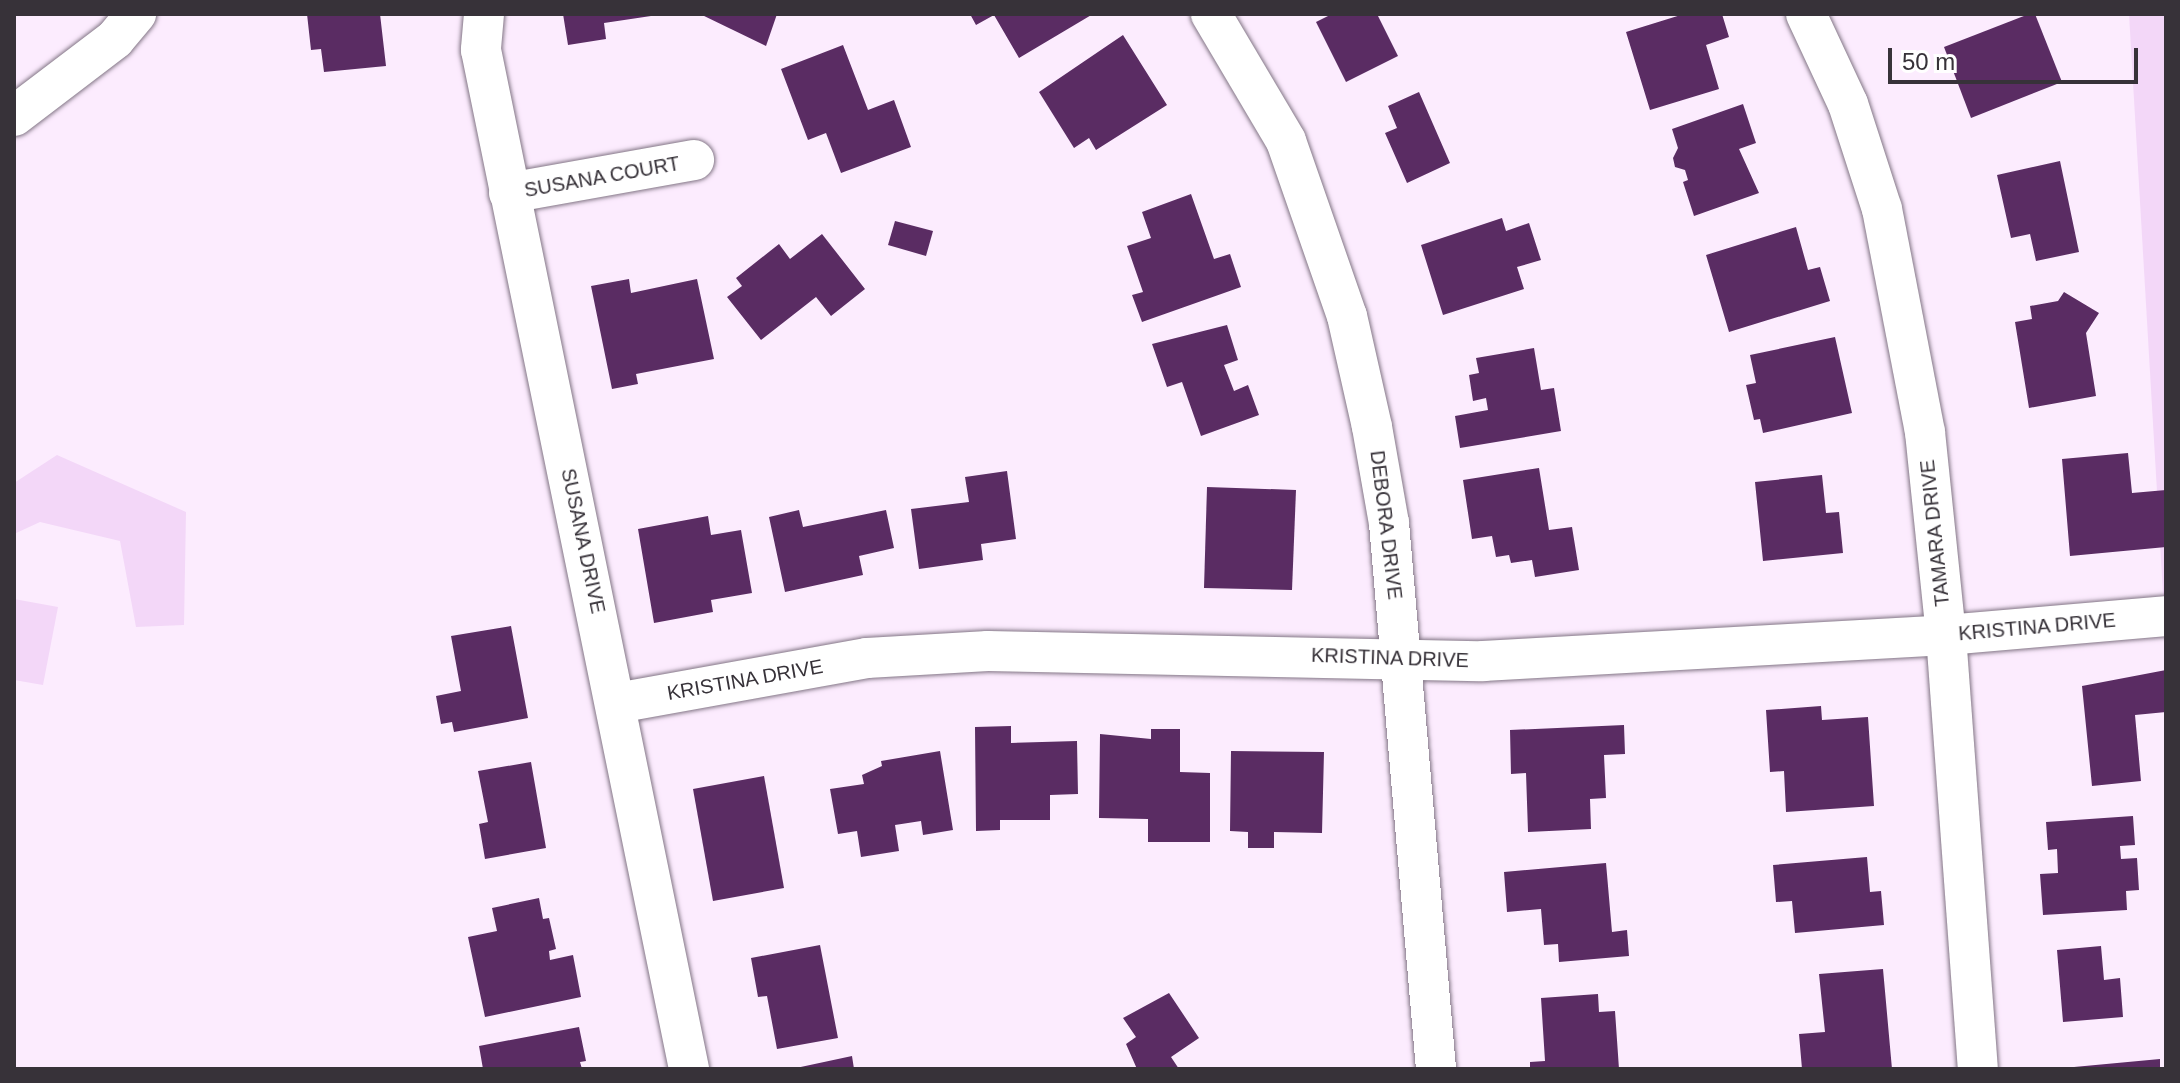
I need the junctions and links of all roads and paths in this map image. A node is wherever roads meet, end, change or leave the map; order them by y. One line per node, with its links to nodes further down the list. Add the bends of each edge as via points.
1 (136, 14): 5 (street, via 115,39)
2 (484, 14): 7 (street, SUSANA DRIVE, via 481,50)
3 (1211, 14): 10 (street, DEBORA DRIVE, via 1286,141 1347,316 1389,523)
4 (1806, 14): 9 (street, TAMARA DRIVE, via 1848,104 1882,209 1925,432)
5 (14, 116)
6 (694, 160): 7 (street, SUSANA COURT)
7 (509, 193): 11 (street, SUSANA DRIVE)
8 (2166, 616): 9 (street, KRISTINA DRIVE)
9 (1946, 635): 10 (street, KRISTINA DRIVE, via 1483,661); 14 (street, TAMARA DRIVE)
10 (1401, 657): 11 (street, KRISTINA DRIVE, via 988,651 867,658); 13 (street, DEBORA DRIVE)
11 (617, 703): 12 (street, SUSANA DRIVE)
12 (689, 1069)
13 (1436, 1069)
14 (1978, 1069)

